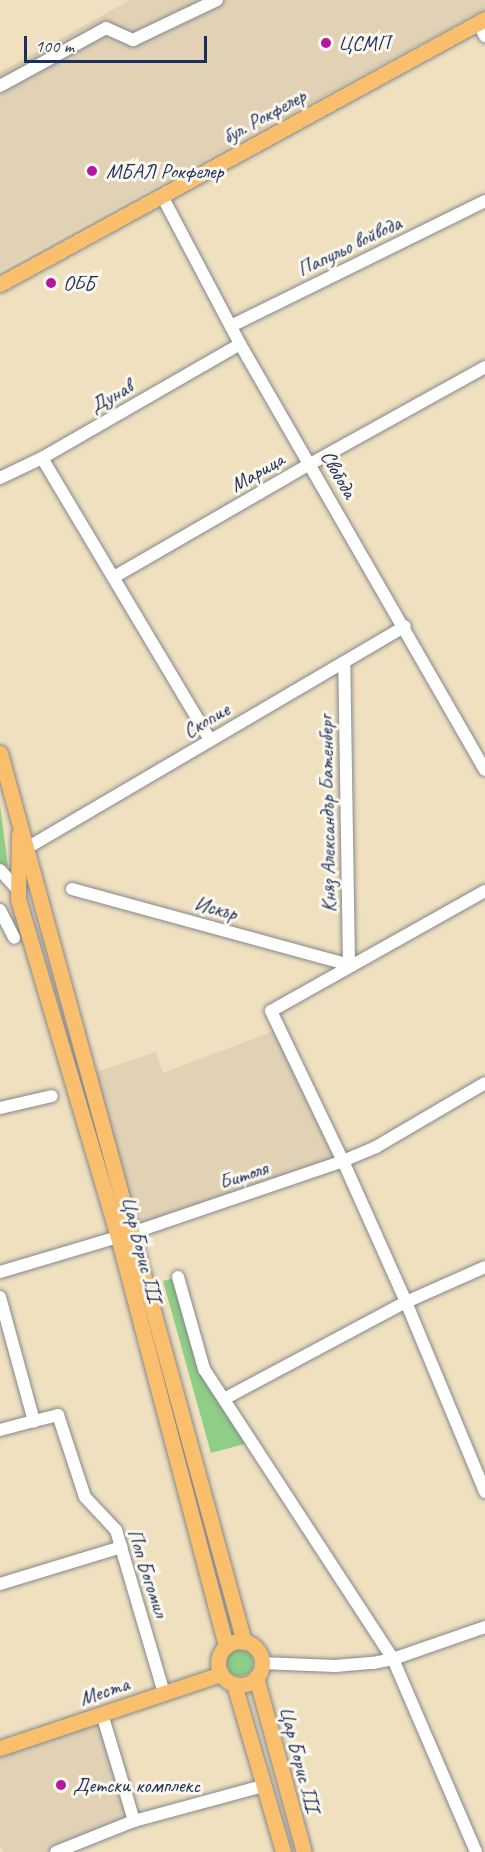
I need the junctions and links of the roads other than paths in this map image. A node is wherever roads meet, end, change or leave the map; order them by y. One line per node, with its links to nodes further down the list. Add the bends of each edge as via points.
1 (217, 0): 3 (street, via 133,40 106,28)
2 (483, 26): 4 (main road, бул. Рокфелер)
3 (0, 86)
4 (162, 196): 6 (main road, бул. Рокфелер); 7 (street, Свобода)
5 (485, 201): 7 (street, Папульо войвода)
6 (0, 284)
7 (231, 326): 8 (street, Свобода)
8 (240, 344): 10 (street, Дунав); 11 (street, Свобода)
9 (485, 368): 11 (street, Марица)
10 (42, 458): 12 (street, Дунав); 13 (street)
11 (310, 464): 13 (street, Марица); 14 (street, Свобода)
12 (0, 478)
13 (114, 577): 16 (street)
14 (405, 626): 15 (street, Скопие); 18 (street, Свобода)
15 (344, 662): 16 (street, Скопие); 29 (street, Княз Александър Батенберг)
16 (210, 740): 20 (street, Скопие)
17 (0, 753): 19 (main road, Цар Борис III)
18 (485, 770)
19 (19, 819): 20 (main road, Цар Борис III); 24 (main road)
20 (27, 848): 25 (main road, Цар Борис III)
21 (0, 870): 24 (street, Цар Борис III)
22 (72, 889): 29 (street, Искър)
23 (485, 891): 29 (street)
24 (17, 894): 25 (main road); 27 (main road, Цар Борис III)
25 (40, 894): 34 (main road, Цар Борис III)
26 (0, 910): 27 (street)
27 (21, 935): 28 (street); 34 (main road, Цар Борис III)
28 (0, 942)
29 (349, 965): 33 (street, via 271,1011)
30 (485, 1083): 33 (street, Битоля, via 376,1147)
31 (52, 1096): 32 (street)
32 (0, 1108)
33 (343, 1161): 34 (street, Битоля); 39 (street)
34 (125, 1235): 36 (street, Битоля); 47 (main road, Цар Борис III); 48 (main road, Цар Борис III)
35 (485, 1268): 39 (street)
36 (0, 1272)
37 (178, 1277): 40 (street, via 204,1369)
38 (0, 1297): 41 (street)
39 (406, 1302): 40 (street); 43 (street)
40 (224, 1399): 49 (street)
41 (34, 1421): 42 (street); 44 (street, Поп Богомил, via 58,1415 85,1497 116,1530)
42 (0, 1430)
43 (485, 1492)
44 (122, 1547): 45 (street); 53 (street, Поп Богомил)
45 (0, 1584)
46 (485, 1627): 49 (street)
47 (244, 1642): 48 (main road); 50 (main road, via 256,1648)
48 (226, 1646): 51 (main road, via 218,1659)
49 (393, 1659): 50 (street); 61 (street)
50 (259, 1670): 52 (main road, via 246,1684); 60 (main road, Цар Борис III)
51 (221, 1674): 52 (main road); 53 (main road, Места)
52 (234, 1684): 56 (main road, Цар Борис III)
53 (164, 1693): 54 (main road, Места)
54 (102, 1714): 55 (main road, Места); 57 (street)
55 (0, 1748)
56 (263, 1786): 57 (street); 59 (main road, Цар Борис III)
57 (134, 1821): 58 (street)
58 (56, 1852)
59 (283, 1852)
60 (304, 1852)
61 (476, 1852)

